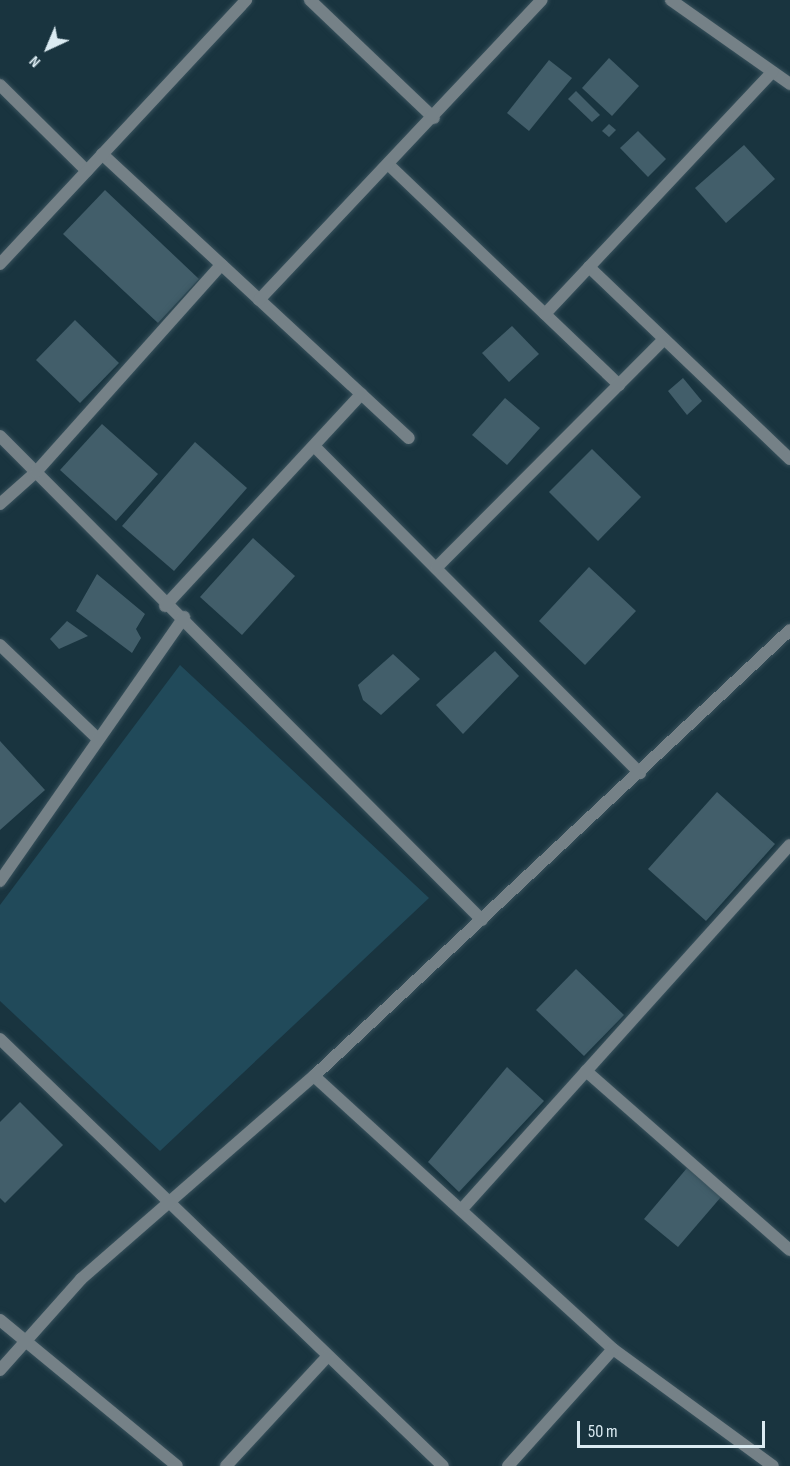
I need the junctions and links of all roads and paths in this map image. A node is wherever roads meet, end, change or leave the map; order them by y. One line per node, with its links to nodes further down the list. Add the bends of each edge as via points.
1 (246, 0): 9 (street)
2 (310, 0): 8 (street)
3 (542, 0): 8 (street)
4 (671, 0): 5 (street)
5 (772, 72): 6 (street); 14 (street)
6 (790, 84)
7 (0, 85): 11 (street)
8 (435, 118): 10 (street)
9 (102, 154): 11 (street); 13 (street)
10 (390, 166): 15 (street); 16 (street)
11 (87, 171): 12 (street)
12 (0, 264)
13 (221, 265): 15 (street); 24 (street)
14 (589, 267): 16 (street); 17 (street)
15 (259, 300): 19 (street)
16 (545, 314): 18 (street)
17 (664, 339): 18 (street); 23 (street)
18 (619, 385): 26 (street)
19 (361, 394): 21 (street); 22 (street)
20 (0, 436): 24 (street)
21 (409, 438)
22 (314, 446): 26 (street); 27 (street)
23 (790, 459)
24 (36, 472): 25 (street); 27 (street)
25 (0, 504)
26 (436, 568): 32 (street)
27 (165, 606): 28 (street)
28 (184, 617): 31 (street); 35 (street)
29 (790, 630): 32 (street)
30 (0, 645): 31 (street)
31 (98, 739): 34 (street)
32 (640, 773): 35 (street)
33 (790, 845): 37 (street)
34 (0, 881)
35 (482, 920): 38 (street)
36 (0, 1039): 39 (street)
37 (586, 1071): 40 (street); 41 (street)
38 (314, 1076): 39 (street); 40 (street)
39 (170, 1199): 43 (street, via 81,1279); 45 (street)
40 (461, 1210): 44 (street)
41 (790, 1250)
42 (0, 1320): 43 (street)
43 (26, 1341): 46 (street); 47 (street)
44 (613, 1349): 50 (street); 51 (street)
45 (327, 1357): 48 (street); 49 (street)
46 (0, 1370)
47 (177, 1466)
48 (226, 1466)
49 (443, 1466)
50 (508, 1466)
51 (773, 1466)

